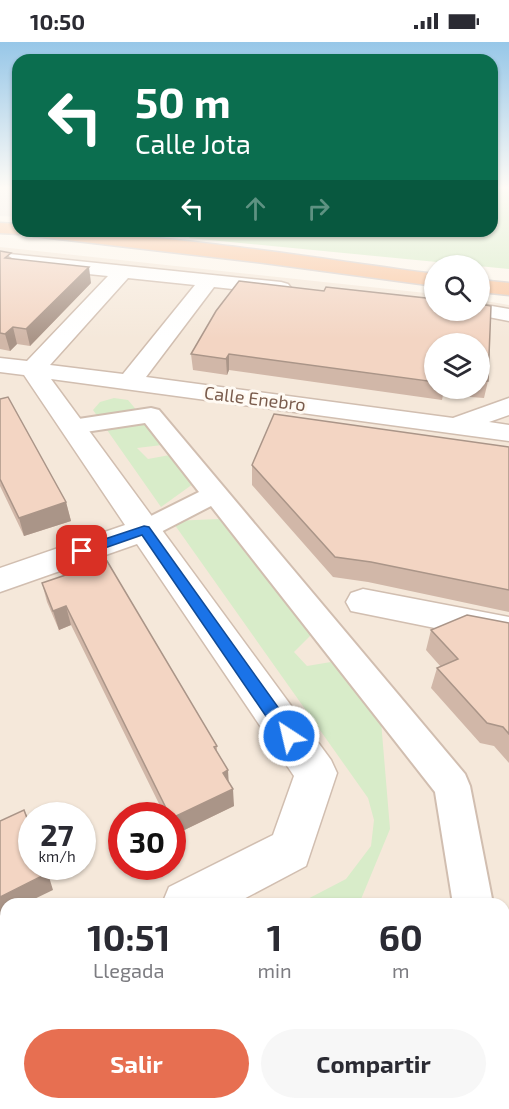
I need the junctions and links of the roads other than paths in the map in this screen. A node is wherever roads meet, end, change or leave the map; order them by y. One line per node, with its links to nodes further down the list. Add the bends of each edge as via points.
1 (102, 239): 2 (highway)
2 (264, 257): 5 (highway); 6 (highway)
3 (0, 259): 4 (street)
4 (123, 272): 8 (street); 15 (street)
5 (424, 274)
6 (424, 279)
7 (490, 280): 9 (highway)
8 (208, 282): 11 (street); 16 (street)
9 (509, 282)
10 (490, 287): 12 (highway)
11 (298, 290)
12 (509, 290)
13 (490, 312): 14 (street)
14 (509, 315)
15 (11, 371): 16 (street, Calle Enebro); 19 (street)
16 (129, 383): 18 (street, Calle Enebro)
17 (509, 406): 18 (street)
18 (458, 425): 20 (street, Calle Enebro)
19 (72, 427): 21 (street, via 151,415); 22 (street)
20 (509, 433)
21 (215, 494): 22 (street); 27 (street, via 452,786)
22 (144, 530): 23 (street); 26 (street, via 316,773 290,850)
23 (0, 580)
24 (363, 602): 25 (street)
25 (509, 630)
26 (198, 898)
27 (472, 898)

